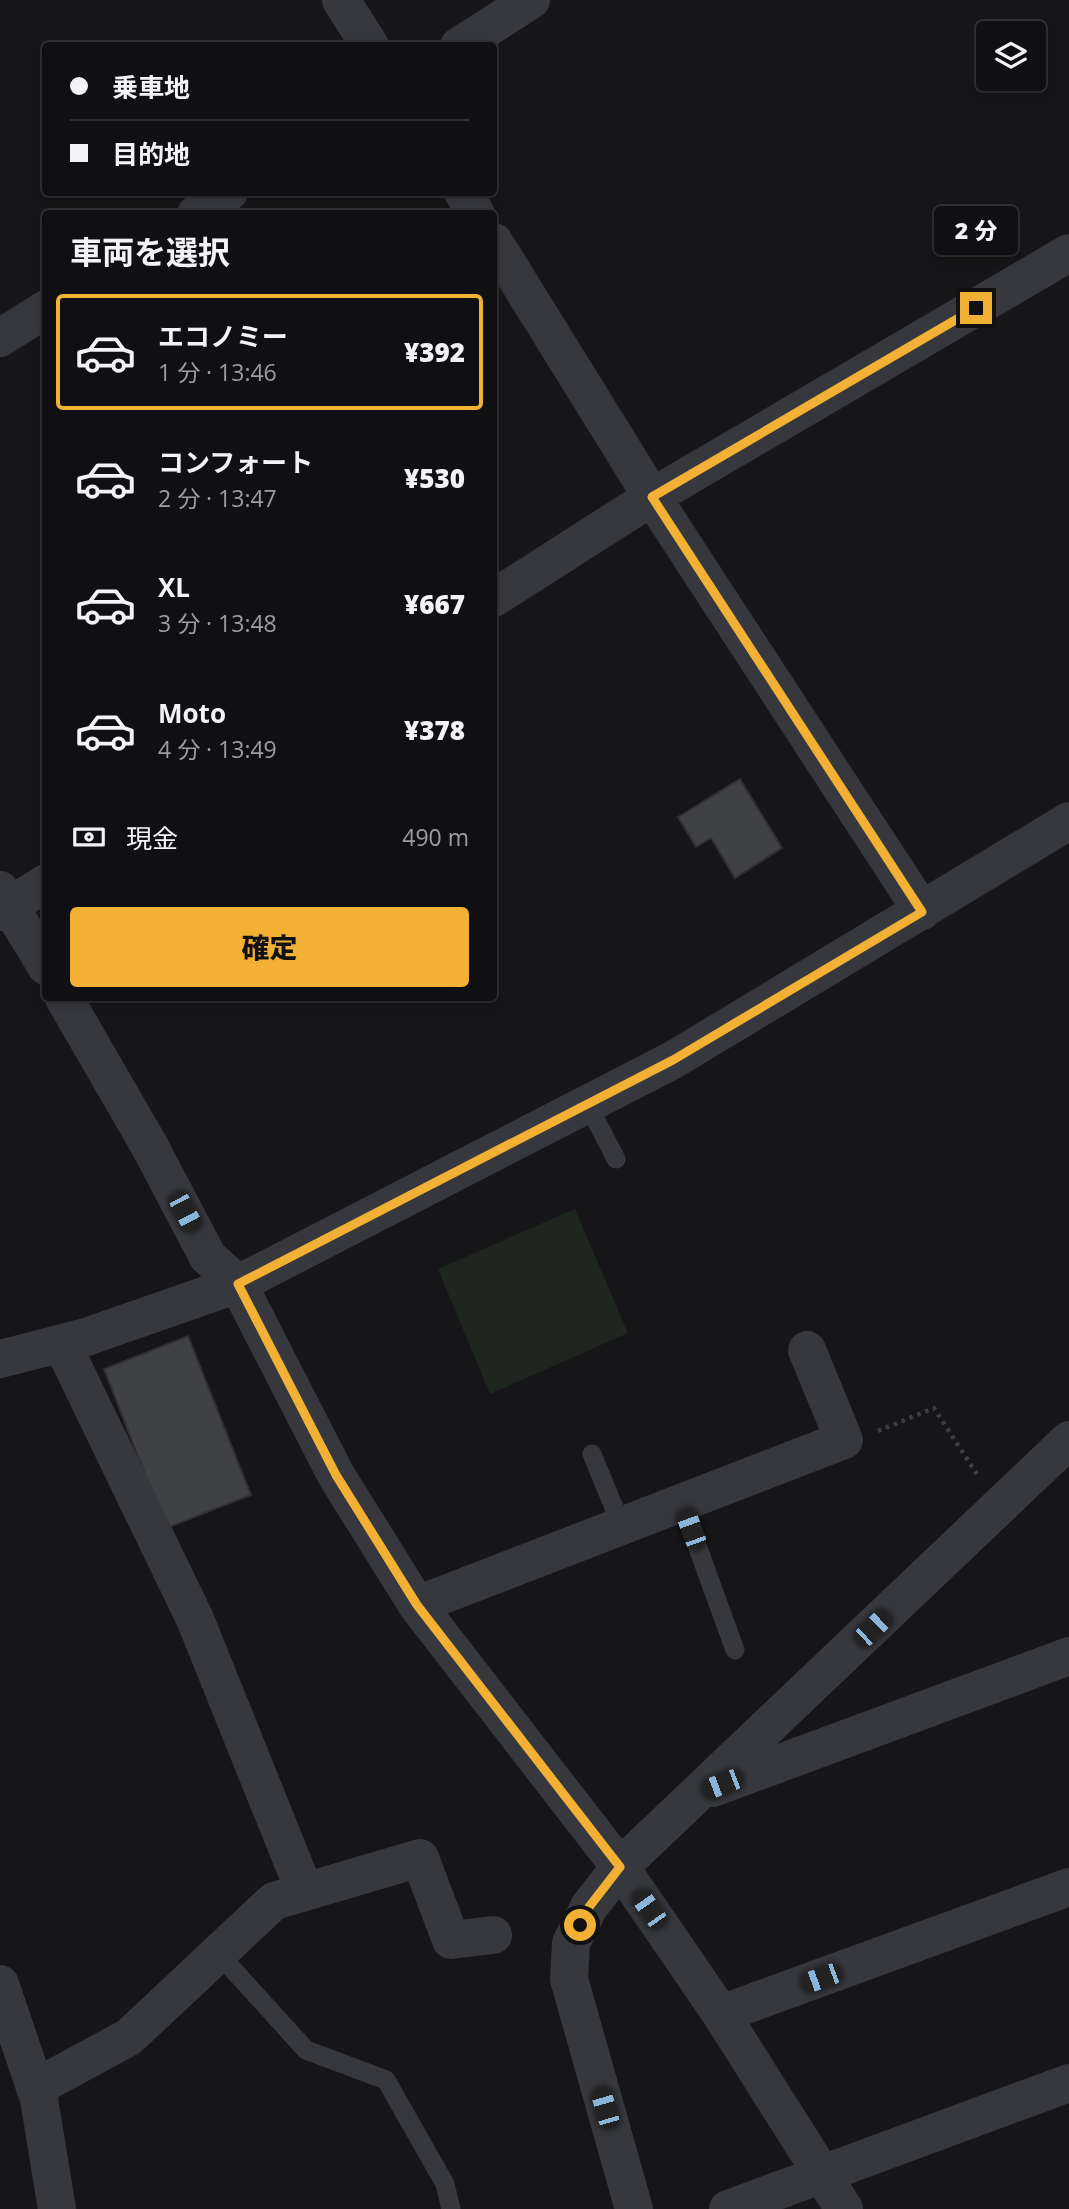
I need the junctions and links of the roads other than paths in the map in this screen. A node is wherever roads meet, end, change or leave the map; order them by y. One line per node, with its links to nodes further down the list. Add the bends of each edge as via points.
1 (341, 0): 3 (street)
2 (531, 0): 4 (street)
3 (367, 42)
4 (465, 42)
5 (223, 196): 6 (street)
6 (202, 210)
7 (497, 247): 11 (street)
8 (1069, 253): 11 (street)
9 (42, 312): 10 (street)
10 (0, 338)
11 (652, 497): 12 (street); 16 (street)
12 (497, 596)
13 (1069, 821): 16 (street)
14 (42, 885): 15 (street)
15 (3, 903): 17 (street)
16 (922, 912): 19 (street, via 673,1060)
17 (42, 960)
18 (66, 1001): 21 (street, via 208,1257)
19 (587, 1103): 20 (lane); 21 (street)
20 (616, 1159)
21 (238, 1284): 22 (street); 29 (street, via 336,1475)
22 (62, 1344): 24 (street); 35 (street, via 195,1619)
23 (807, 1350): 27 (street, via 844,1440)
24 (0, 1359)
25 (1069, 1440): 32 (street)
26 (592, 1454): 28 (lane)
27 (682, 1504): 28 (street); 30 (lane)
28 (622, 1527): 29 (street)
29 (417, 1605): 33 (street)
30 (735, 1650)
31 (1069, 1656): 32 (street)
32 (698, 1793): 33 (street)
33 (620, 1867): 39 (street); 45 (street, via 589,1907 571,1943 569,1979)
34 (1069, 1887): 39 (street)
35 (304, 1890): 36 (street, via 420,1858 452,1940); 37 (street, via 274,1901)
36 (493, 1935)
37 (218, 1953): 41 (street, via 129,2037); 44 (lane, via 306,2050 386,2080 445,2184)
38 (0, 1984): 41 (street)
39 (721, 2014): 42 (street)
40 (1069, 2083): 42 (street)
41 (35, 2088): 43 (street)
42 (821, 2175): 46 (street); 47 (street)
43 (57, 2209)
44 (451, 2209)
45 (634, 2209)
46 (728, 2209)
47 (844, 2209)

